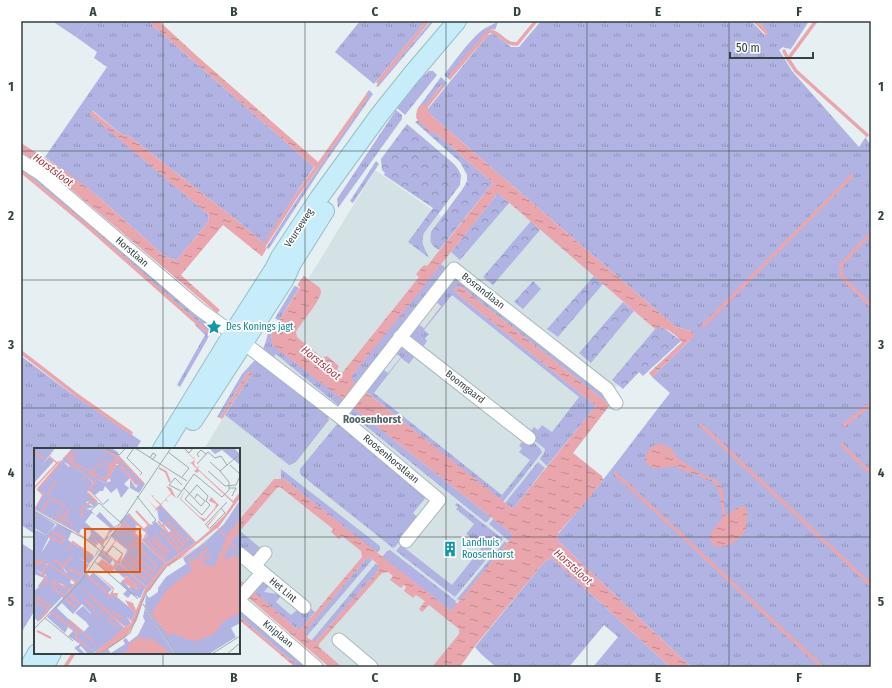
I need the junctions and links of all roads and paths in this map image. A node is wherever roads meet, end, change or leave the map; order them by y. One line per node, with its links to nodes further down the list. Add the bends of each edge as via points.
1 (457, 21): 4 (main road, Veurseweg, via 380,114 319,198)
2 (465, 21): 4 (main road, Veurseweg, via 394,107)
3 (21, 161): 6 (street, Horstlaan, via 41,174 199,309)
4 (283, 268): 6 (main road, Veurseweg)
5 (400, 337): 7 (street, Bosrandlaan, via 454,269 607,389); 8 (street, Bosrandlaan); 9 (street, Boomgaard)
6 (238, 338): 8 (street, Roosenhorstlaan); 10 (main road, Veurseweg); 11 (main road, Veurseweg)
7 (616, 403)
8 (342, 411): 12 (street, Roosenhorstlaan, via 440,500)
9 (529, 438)
10 (163, 448)
11 (177, 448)
12 (406, 540)
13 (265, 552): 15 (street, Het Lint)
14 (240, 554): 15 (street, Het Lint)
15 (258, 569): 16 (street, Het Lint, via 251,586); 17 (street, Het Lint)
16 (240, 599): 24 (street, Kniplaan)
17 (304, 607)
18 (339, 640): 21 (street)
19 (36, 654): 22 (main road)
20 (51, 654): 23 (main road)
21 (368, 666)
22 (28, 667)
23 (44, 667)
24 (316, 667)

